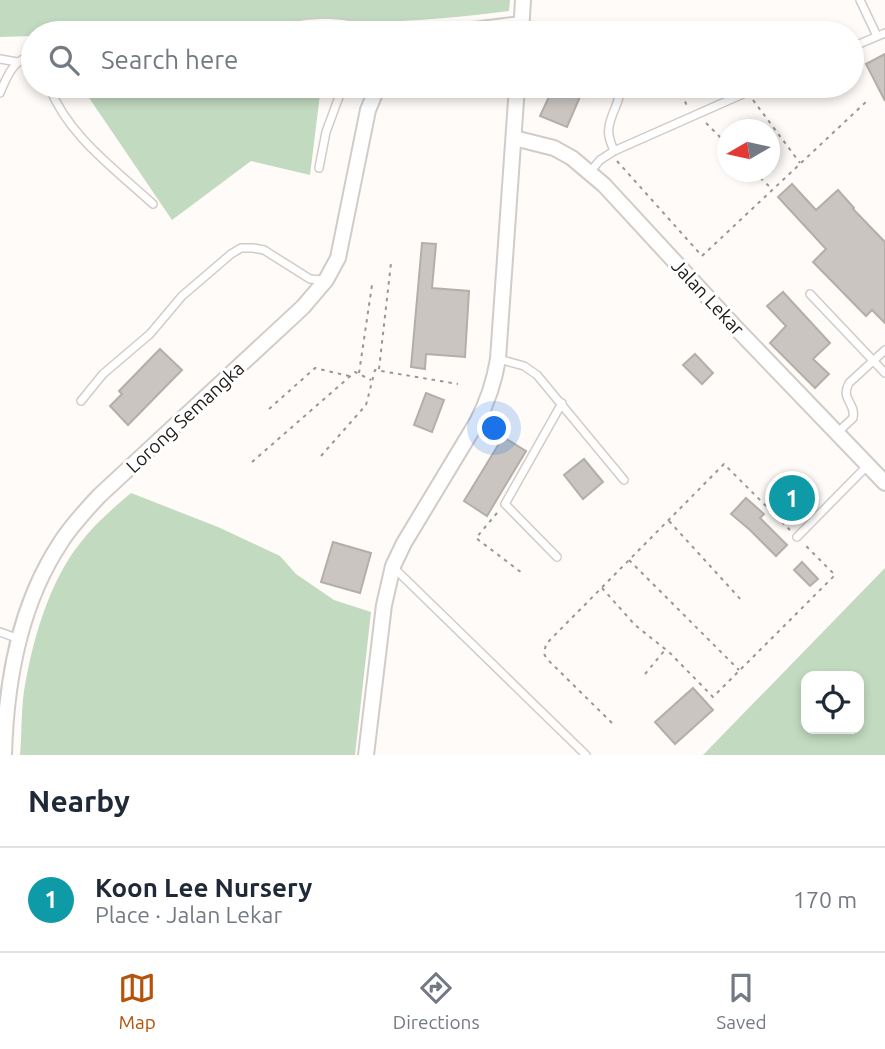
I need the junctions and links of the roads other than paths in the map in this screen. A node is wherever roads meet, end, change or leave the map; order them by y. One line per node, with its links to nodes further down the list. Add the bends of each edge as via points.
1 (523, 0): 3 (street)
2 (860, 0): 5 (lane)
3 (522, 21)
4 (885, 33): 5 (lane)
5 (877, 36): 6 (lane)
6 (864, 42)
7 (0, 59): 9 (lane)
8 (21, 60): 9 (lane)
9 (17, 62): 10 (lane)
10 (0, 93)
11 (55, 98): 21 (lane, via 80,137)
12 (339, 98): 19 (lane)
13 (374, 98): 22 (street, Lorong Semangka, via 338,258)
14 (516, 98): 17 (street)
15 (619, 98): 18 (lane, via 609,126)
16 (734, 98): 18 (lane)
17 (514, 138): 20 (street, Jalan Lekar, via 554,148); 25 (street)
18 (614, 151): 20 (lane)
19 (319, 168)
20 (590, 172): 30 (street, Jalan Lekar)
21 (153, 204)
22 (327, 280): 28 (lane, via 310,279 264,250 241,248 182,296); 38 (street, Lorong Semangka, via 85,511 43,573)
23 (810, 294): 26 (lane)
24 (885, 350): 26 (lane)
25 (498, 359): 29 (lane, via 531,370); 36 (street, via 494,384 477,422)
26 (873, 360): 27 (lane); 30 (lane, via 847,386 853,418)
27 (885, 373)
28 (81, 401)
29 (562, 403): 32 (lane); 35 (lane, via 505,504)
30 (836, 433): 31 (street, Jalan Lekar)
31 (867, 466): 33 (street, Jalan Lekar); 34 (lane)
32 (624, 480)
33 (885, 483)
34 (797, 537)
35 (557, 557)
36 (393, 566): 40 (street); 41 (lane)
37 (0, 632): 38 (lane)
38 (19, 639): 39 (street, Lorong Semangka, via 6,702)
39 (4, 755)
40 (366, 755)
41 (586, 755)

